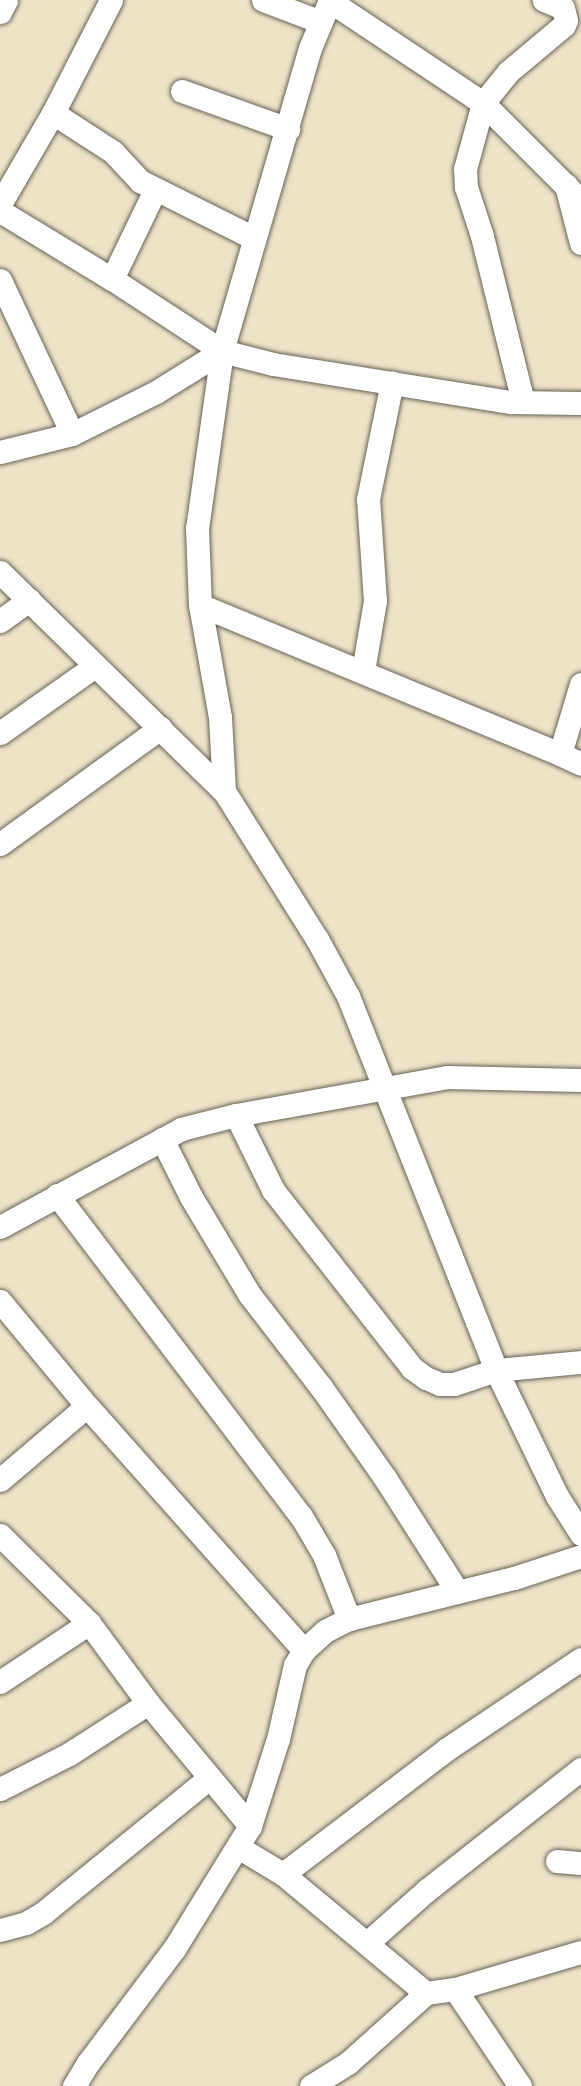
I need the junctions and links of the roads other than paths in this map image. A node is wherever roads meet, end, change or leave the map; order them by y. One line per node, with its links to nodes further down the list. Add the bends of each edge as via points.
1 (6, 0): 6 (street)
2 (110, 0): 9 (street)
3 (263, 0): 5 (street)
4 (544, 0): 8 (street, via 563,8 564,26 508,72)
5 (327, 7): 8 (street); 10 (street, via 310,48)
6 (0, 12)
7 (182, 91): 10 (street)
8 (482, 103): 12 (street); 21 (street, via 469,147 466,187)
9 (53, 113): 11 (street, via 113,152); 13 (street)
10 (288, 129): 15 (street)
11 (155, 190): 15 (street); 17 (street)
12 (576, 194): 16 (street)
13 (0, 204)
14 (0, 211): 17 (street)
15 (254, 238): 19 (street)
16 (581, 243)
17 (112, 279): 19 (street)
18 (0, 280): 23 (street)
19 (222, 351): 20 (street, via 273,365); 23 (street, via 156,392); 27 (street, via 197,528)
20 (392, 382): 21 (street); 30 (street, via 368,499 375,601)
21 (523, 402): 22 (street)
22 (581, 403)
23 (72, 434): 24 (street)
24 (0, 452)
25 (0, 572): 26 (street)
26 (29, 600): 28 (street); 29 (street)
27 (200, 605): 30 (street); 35 (street, via 220,717)
28 (0, 621)
29 (95, 666): 32 (street); 33 (street)
30 (363, 671): 34 (street)
31 (581, 684): 34 (street)
32 (160, 728): 35 (street); 36 (street)
33 (0, 733)
34 (571, 759)
35 (224, 791): 38 (street, via 348,996)
36 (0, 844)
37 (581, 1080): 38 (street, via 480,1076)
38 (383, 1087): 39 (street); 45 (street)
39 (236, 1115): 40 (street, via 181,1129); 45 (street, via 273,1190 412,1368 440,1384)
40 (162, 1139): 41 (street); 51 (street, via 249,1294 386,1478)
41 (57, 1195): 42 (street); 52 (street, via 301,1516 324,1555)
42 (0, 1227)
43 (0, 1301): 46 (street)
44 (581, 1362): 45 (street)
45 (496, 1370): 48 (street, via 557,1496)
46 (88, 1406): 47 (street); 54 (street)
47 (0, 1480)
48 (581, 1534)
49 (0, 1535): 53 (street)
50 (581, 1556): 51 (street)
51 (457, 1591): 52 (street)
52 (349, 1619): 54 (street)
53 (89, 1623): 56 (street); 57 (street)
54 (304, 1650): 61 (street, via 295,1665 278,1739)
55 (581, 1659): 65 (street, via 447,1749)
56 (0, 1682)
57 (148, 1703): 59 (street); 60 (street, via 69,1754)
58 (581, 1769): 67 (street, via 427,1890)
59 (209, 1778): 61 (street); 66 (street, via 43,1913)
60 (0, 1789)
61 (250, 1826): 62 (street)
62 (238, 1847): 65 (street); 71 (street, via 174,1949)
63 (557, 1861): 64 (street)
64 (581, 1863)
65 (283, 1874): 67 (street)
66 (0, 1930)
67 (368, 1943): 70 (street)
68 (581, 1952): 69 (street)
69 (455, 1989): 70 (street); 73 (street)
70 (426, 1993): 72 (street, via 348,2063)
71 (74, 2086)
72 (311, 2086)
73 (520, 2086)

